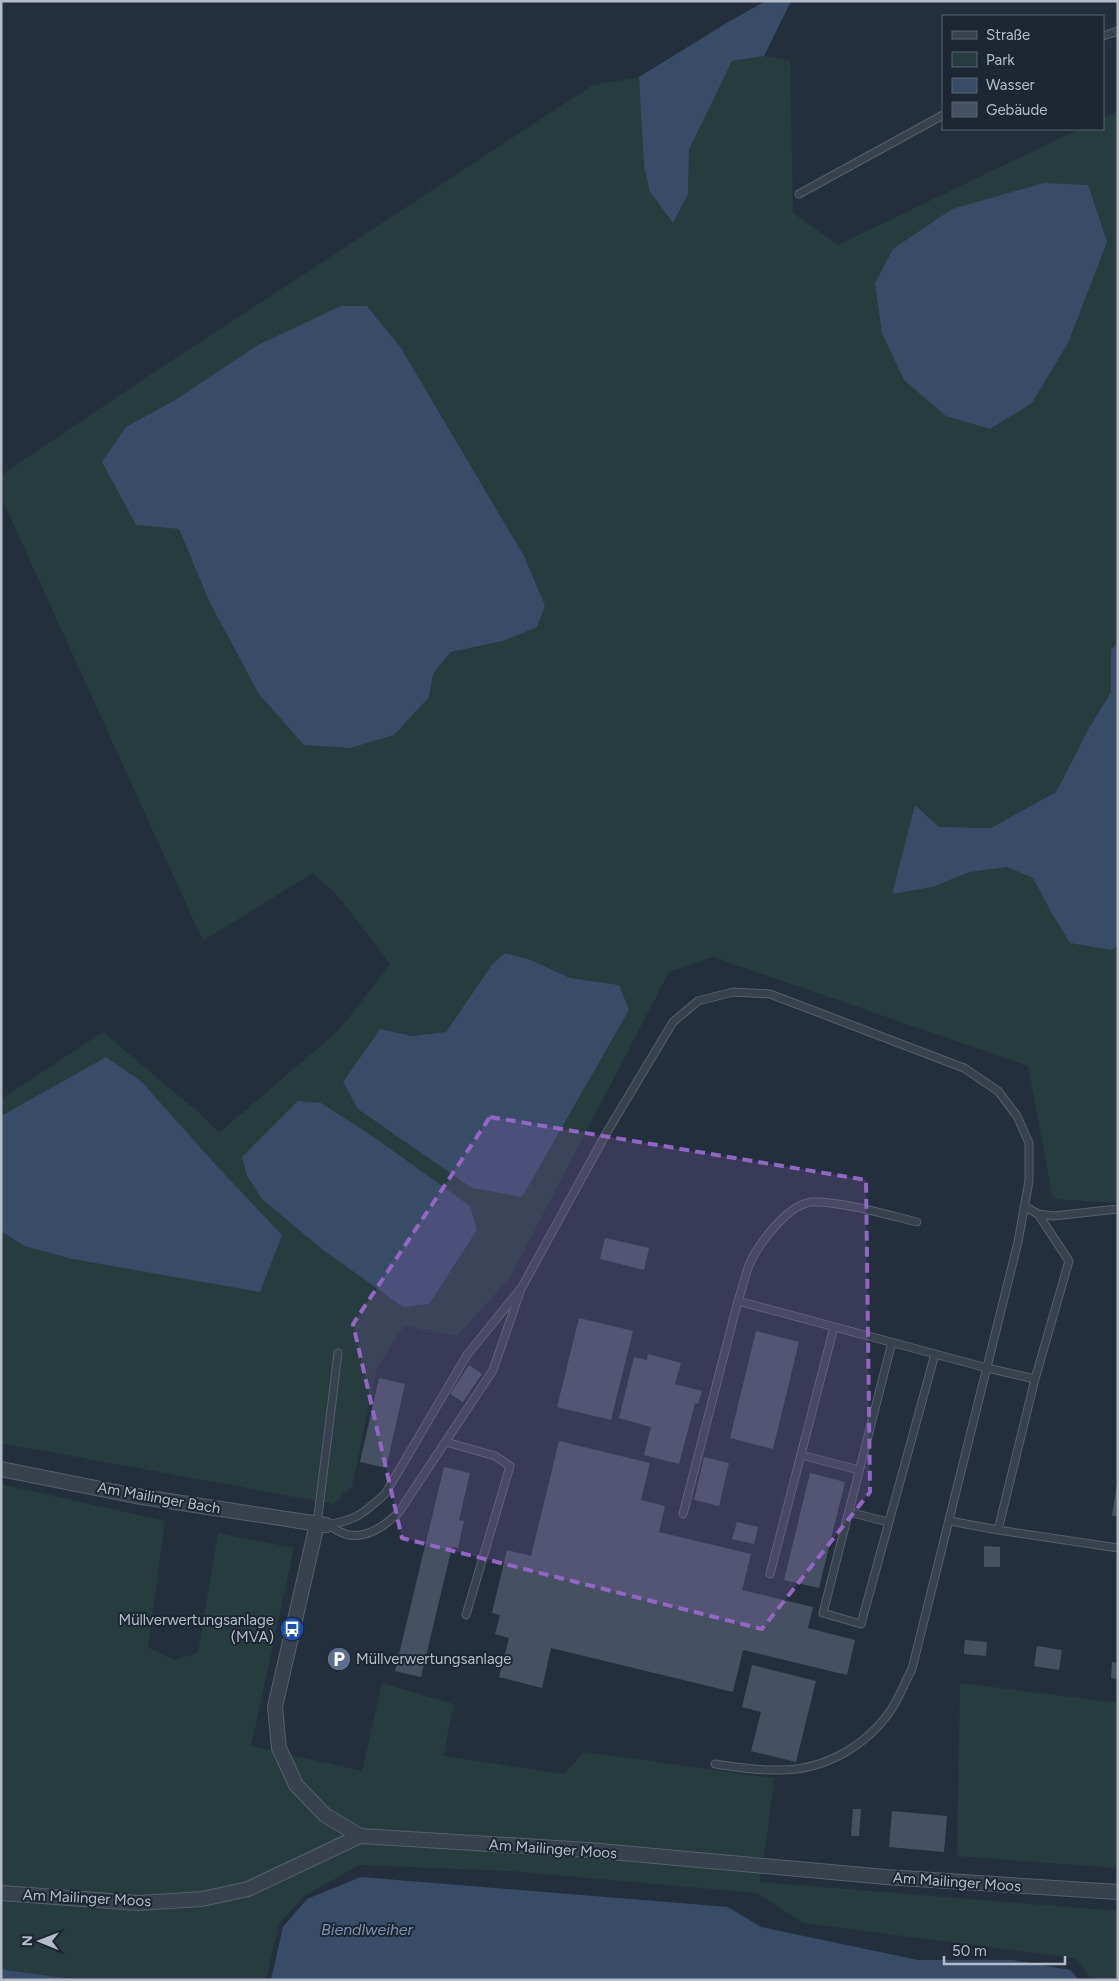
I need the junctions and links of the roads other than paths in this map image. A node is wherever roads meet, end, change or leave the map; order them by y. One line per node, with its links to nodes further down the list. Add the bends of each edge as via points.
1 (1118, 31): 2 (lane)
2 (1104, 36)
3 (942, 116): 4 (lane)
4 (799, 194)
5 (1024, 1206): 7 (lane); 9 (lane, via 1029,1181 1028,1143 1017,1116 998,1091 964,1068 770,994 732,992 698,1001 672,1022); 15 (lane)
6 (1118, 1210): 7 (lane, via 1054,1216)
7 (1038, 1214): 16 (lane, via 1069,1261)
8 (917, 1222): 10 (lane, via 838,1204 810,1202 791,1212 772,1230 750,1264)
9 (522, 1287): 17 (lane, via 493,1370); 25 (lane, via 467,1355 385,1494 350,1521)
10 (738, 1301): 11 (lane); 22 (lane)
11 (834, 1327): 12 (lane); 18 (lane)
12 (892, 1342): 14 (lane); 20 (lane)
13 (338, 1353): 25 (lane)
14 (935, 1354): 15 (lane); 24 (lane)
15 (987, 1368): 16 (lane); 23 (lane)
16 (1035, 1378): 26 (lane)
17 (446, 1442): 25 (lane, via 399,1512 385,1526 364,1534 350,1535); 29 (lane, via 495,1456 510,1466)
18 (801, 1455): 20 (lane); 28 (lane)
19 (1, 1469): 25 (street, Am Mailinger Bach, via 136,1496)
20 (859, 1470): 21 (lane)
21 (849, 1512): 24 (lane); 24 (lane, via 823,1613 861,1624)
22 (683, 1514)
23 (950, 1521): 26 (lane); 30 (lane, via 912,1669 892,1709 871,1735 848,1752 814,1766 782,1770)
24 (888, 1522)
25 (322, 1524): 31 (street, via 275,1707 279,1748 296,1785 326,1816)
26 (998, 1530): 27 (lane)
27 (1118, 1548)
28 (770, 1574)
29 (466, 1615)
30 (715, 1764)
31 (360, 1836): 32 (street, Am Mailinger Moos, via 589,1850 886,1877); 33 (street, Am Mailinger Moos, via 248,1889 202,1899 138,1903)
32 (1118, 1892)
33 (1, 1893)

